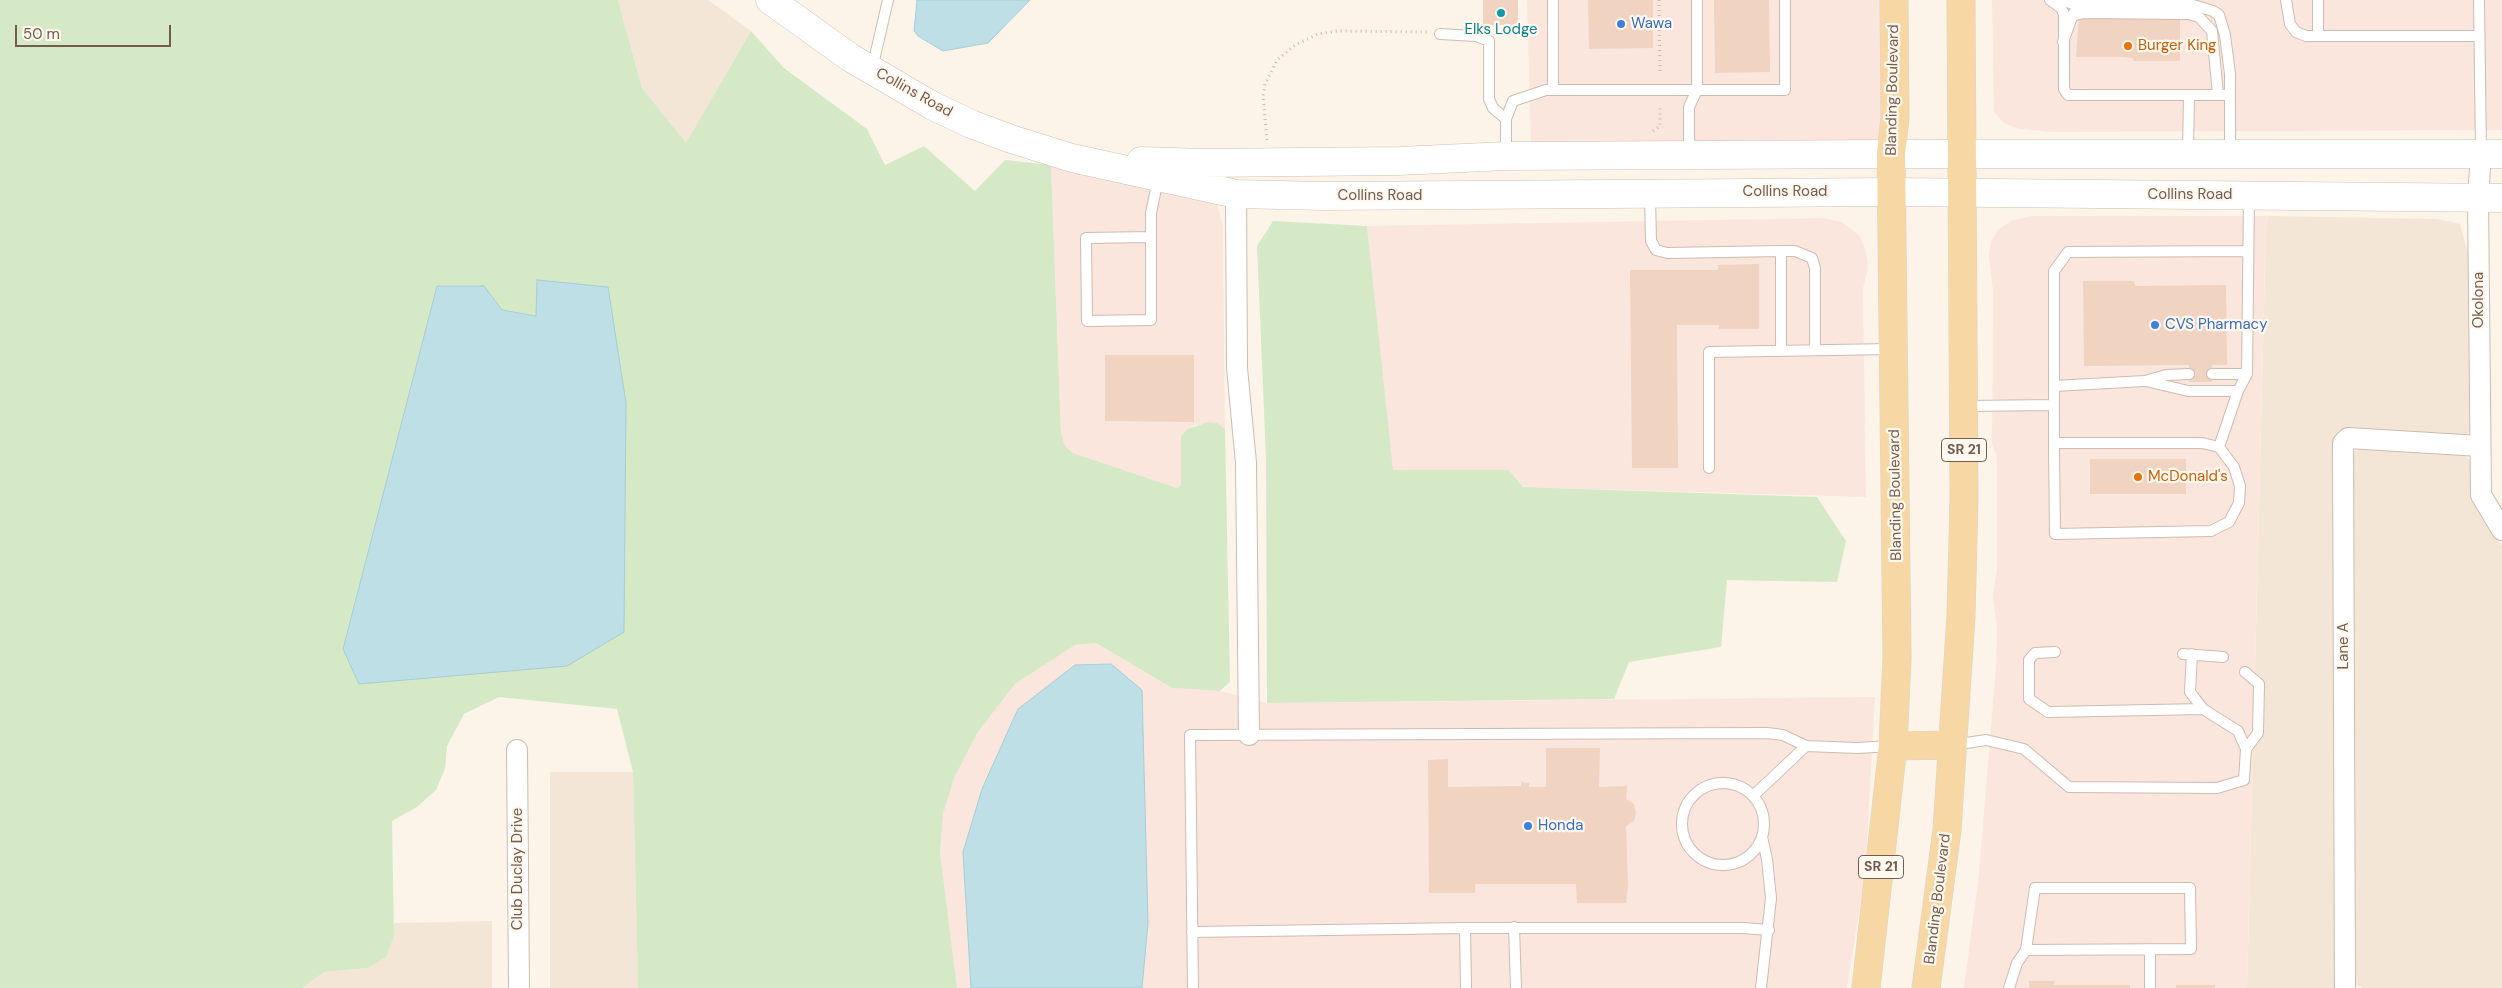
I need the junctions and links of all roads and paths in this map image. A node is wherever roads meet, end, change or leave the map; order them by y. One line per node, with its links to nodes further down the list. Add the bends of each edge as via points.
1 (770, 0): 20 (street, Collins Road)
2 (888, 0): 20 (lane)
3 (1553, 0): 21 (lane)
4 (1659, 0): 22 (path)
5 (1697, 0): 23 (lane)
6 (1785, 0): 23 (lane, via 1785,90)
7 (1894, 0): 29 (main road, Blanding Boulevard / SR 21, via 1895,118)
8 (1961, 0): 30 (main road, Blanding Boulevard / SR 21)
9 (2050, 0): 19 (lane, via 2064,14)
10 (2062, 0): 14 (lane)
11 (2286, 0): 17 (lane, via 2287,18 2293,29 2301,35)
12 (2318, 0): 17 (lane)
13 (2479, 0): 18 (lane)
14 (2081, 4): 15 (lane); 25 (lane, via 2193,4 2213,11 2219,15 2225,35)
15 (2072, 16): 19 (lane); 24 (lane, via 2083,13 2188,14 2199,17 2212,31)
16 (1440, 34): 27 (lane, via 1476,36 1489,41 1489,99 1493,108); 37 (path, via 1337,31 1309,38 1289,50 1277,60 1265,84)
17 (2318, 36): 18 (lane)
18 (2479, 36): 33 (lane)
19 (2063, 42): 26 (lane, via 2064,89 2068,96)
20 (872, 70): 36 (street, Collins Road, via 971,124)
21 (1553, 90): 22 (lane); 27 (lane, via 1513,101)
22 (1660, 90): 23 (lane); 28 (path, via 1660,126)
23 (1697, 90): 35 (lane, via 1689,107)
24 (2218, 95): 25 (lane); 26 (lane)
25 (2230, 95): 32 (lane)
26 (2188, 96): 31 (lane)
27 (1506, 119): 34 (lane)
28 (1646, 136)
29 (1891, 154): 30 (street, Collins Road); 35 (street, Collins Road); 39 (main road, Blanding Boulevard / SR 21)
30 (1963, 154): 31 (street, Collins Road); 41 (main road, Blanding Boulevard / SR 21)
31 (2188, 154): 32 (street, Collins Road)
32 (2230, 154): 33 (street, Collins Road)
33 (2491, 154): 44 (street, Okolona)
34 (1506, 156): 35 (street, Collins Road); 37 (street, Collins Road)
35 (1689, 156)
36 (1072, 158): 37 (street, Collins Road); 38 (street, Collins Road)
37 (1269, 162)
38 (1159, 178): 42 (street, Collins Road); 45 (lane, via 1151,213)
39 (1892, 192): 40 (street, Collins Road); 41 (street, Collins Road); 48 (main road, Blanding Boulevard / SR 21)
40 (1650, 193): 42 (street, Collins Road); 46 (lane, via 1651,242 1656,250 1667,253)
41 (1963, 193): 43 (street, Collins Road); 58 (main road, Blanding Boulevard / SR 21)
42 (1236, 194): 68 (street, via 1237,368 1246,463)
43 (2248, 195): 44 (street, Collins Road); 47 (lane)
44 (2490, 198): 61 (street, Okolona)
45 (1151, 237): 45 (lane, via 1086,238 1087,321 1151,320)
46 (1782, 250): 49 (lane, via 1795,250 1812,258 1815,268); 50 (lane)
47 (2248, 251): 53 (lane); 55 (lane, via 2068,252 2054,271)
48 (1894, 349): 49 (lane); 71 (main road, Blanding Boulevard / SR 21, via 1897,658)
49 (1815, 350): 50 (lane)
50 (1781, 351): 62 (lane, via 1709,352)
51 (2189, 374): 54 (lane, via 2166,375)
52 (2212, 374): 53 (lane)
53 (2247, 374): 56 (lane)
54 (2145, 381): 55 (lane); 56 (lane, via 2188,391)
55 (2054, 386): 57 (lane)
56 (2238, 391): 60 (lane)
57 (2054, 404): 58 (lane); 59 (lane)
58 (1964, 406): 69 (main road, Blanding Boulevard / SR 21, via 1961,616)
59 (2054, 443): 60 (lane, via 2202,443); 60 (lane, via 2055,534 2168,534 2221,528 2229,522 2240,503 2240,486 2234,467)
60 (2219, 446)
61 (2480, 446): 63 (street, Okolona, via 2480,495); 91 (street, Lane A, via 2348,438 2344,443)
62 (1709, 468)
63 (2502, 530)
64 (2055, 652): 67 (lane, via 2035,653 2029,660 2030,699 2048,712)
65 (2223, 657): 67 (lane, via 2187,654 2190,692)
66 (2245, 672): 72 (lane, via 2259,684 2258,733)
67 (2203, 710): 72 (lane, via 2238,731)
68 (1249, 735): 70 (lane, via 1767,733); 79 (lane, via 1190,736)
69 (1952, 745): 71 (main road); 72 (lane, via 1986,740 2024,749 2069,787 2217,788 2244,780); 88 (main road, Blanding Boulevard / SR 21, via 1947,830)
70 (1806, 746): 71 (lane); 74 (lane)
71 (1893, 746): 87 (main road, Blanding Boulevard / SR 21)
72 (2246, 749)
73 (518, 750): 82 (street, Club Duclay Drive)
74 (1753, 796): 75 (lane, via 1762,812); 75 (lane, via 1728,783 1704,786 1687,802 1682,812 1682,834 1698,857 1712,864 1724,865 1747,857)
75 (1762, 837): 78 (lane, via 1770,885)
76 (1514, 927): 77 (lane); 78 (lane); 85 (lane)
77 (1465, 928): 79 (lane); 84 (lane)
78 (1768, 930): 86 (lane)
79 (1192, 932): 83 (lane)
80 (2026, 950): 81 (lane); 81 (lane, via 2036,888 2190,888 2191,949); 89 (lane, via 2017,963)
81 (2150, 950): 90 (lane)
82 (519, 988)
83 (1193, 988)
84 (1466, 988)
85 (1516, 988)
86 (1761, 988)
87 (1866, 988)
88 (1926, 988)
89 (2009, 988)
90 (2150, 988)
91 (2345, 988)

